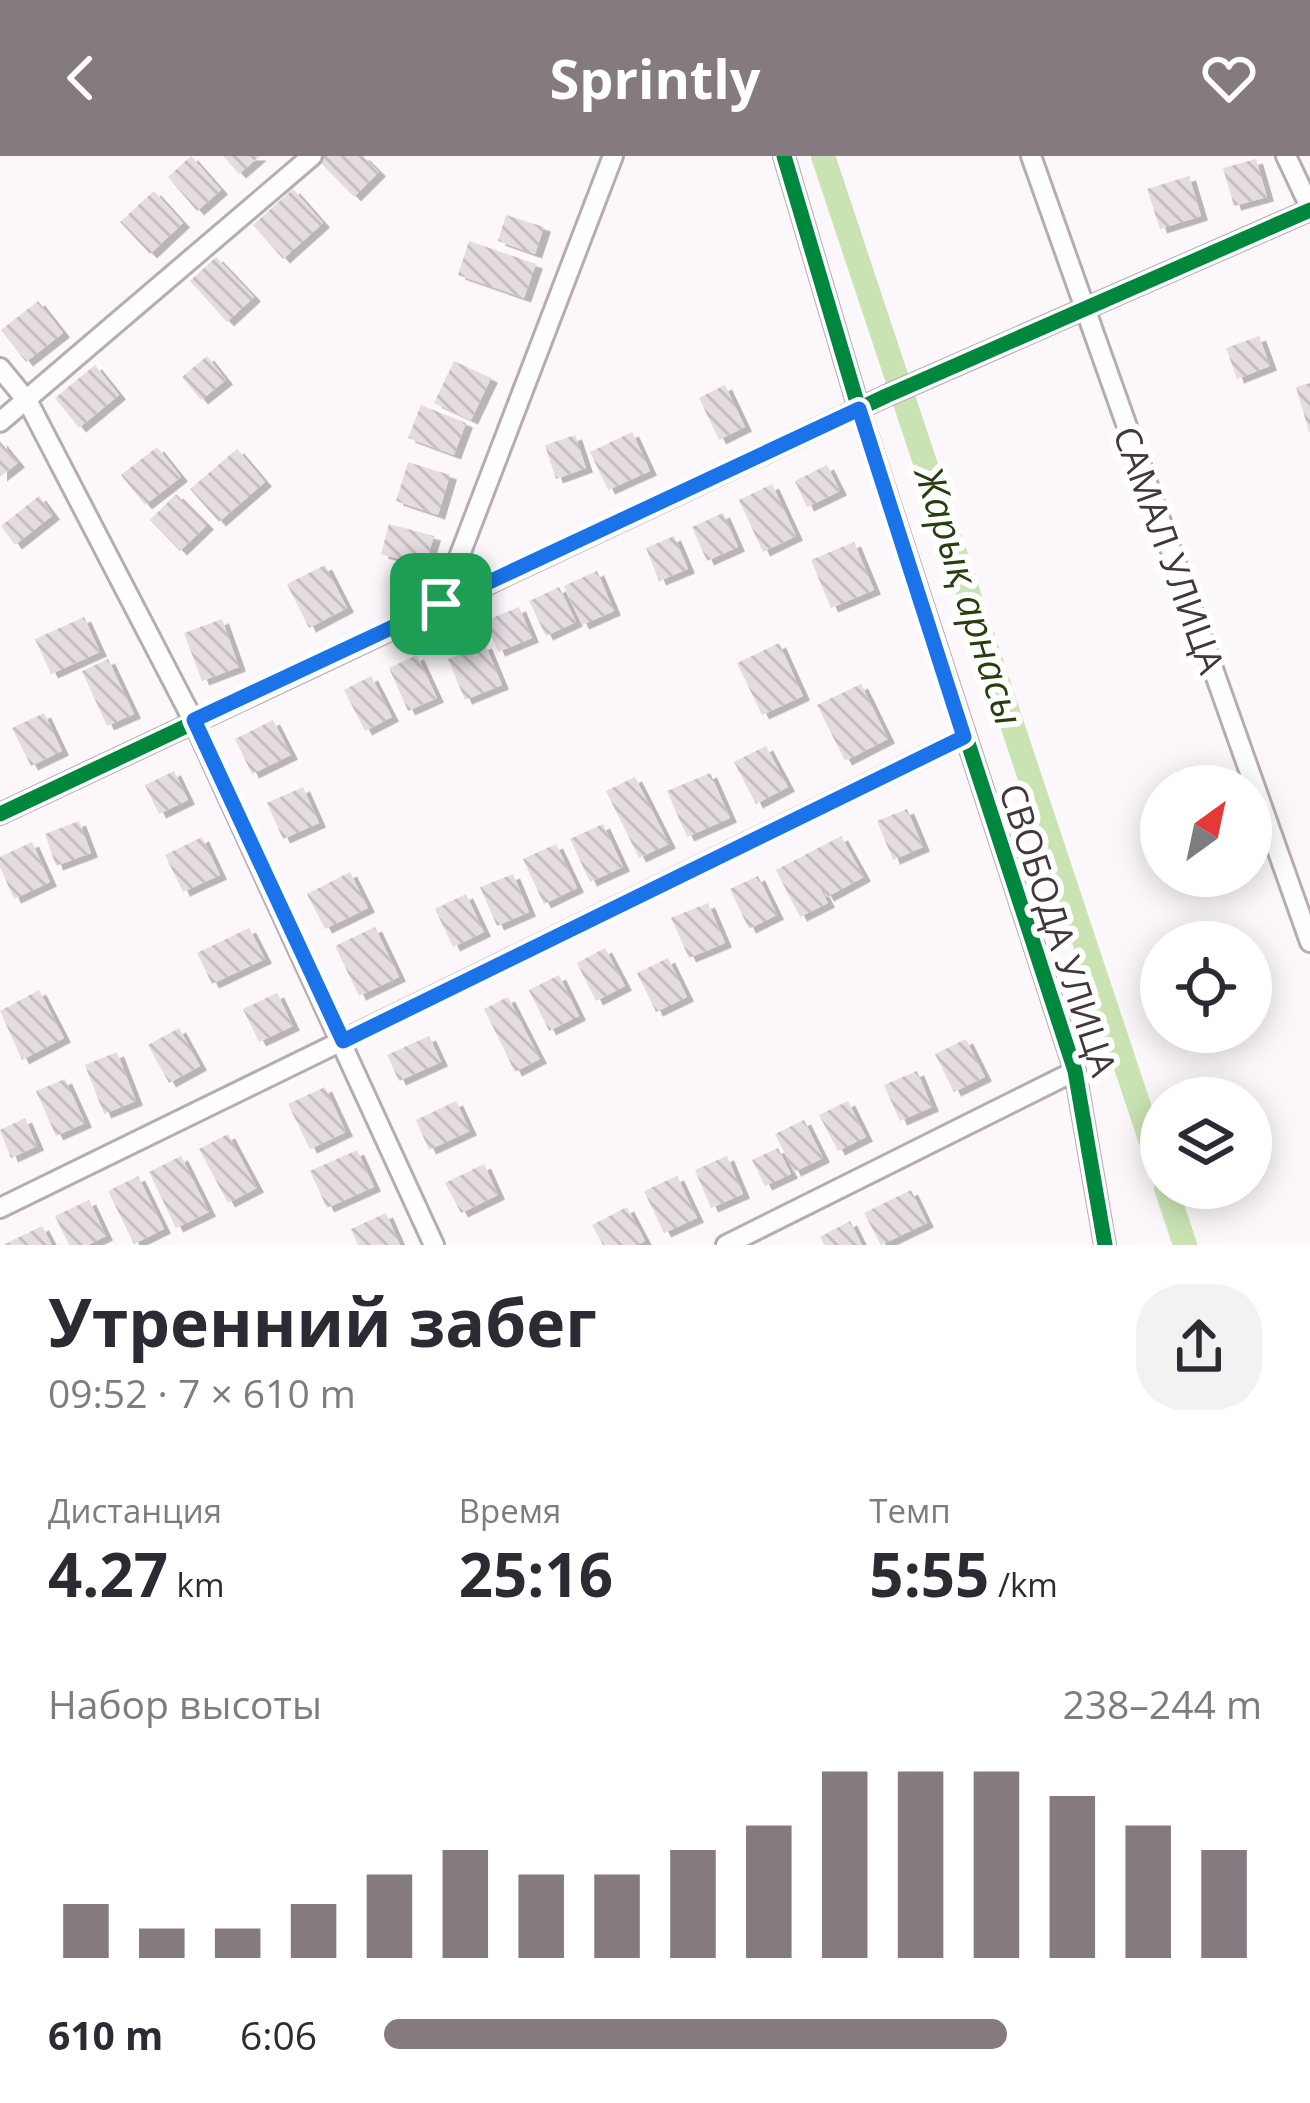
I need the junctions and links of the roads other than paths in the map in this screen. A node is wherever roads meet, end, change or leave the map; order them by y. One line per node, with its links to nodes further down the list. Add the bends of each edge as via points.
1 (312, 156): 9 (street)
2 (613, 156): 12 (street)
3 (784, 156): 10 (street, СВОБОДА УЛИЦА)
4 (1031, 156): 7 (street, САМАЛ УЛИЦА)
5 (1286, 156): 6 (street)
6 (1310, 208): 7 (street)
7 (1082, 310): 10 (street); 16 (street, САМАЛ УЛИЦА)
8 (0, 368): 9 (street)
9 (28, 402): 11 (street); 13 (street)
10 (859, 409): 12 (street); 14 (street, СВОБОДА УЛИЦА)
11 (0, 422)
12 (441, 604): 13 (street)
13 (194, 720): 15 (street); 17 (street)
14 (964, 737): 17 (street); 18 (street, СВОБОДА УЛИЦА)
15 (0, 814)
16 (1310, 942)
17 (343, 1041): 19 (street); 20 (street)
18 (1076, 1071): 21 (street); 22 (street, СВОБОДА УЛИЦА)
19 (0, 1208)
20 (434, 1245)
21 (726, 1245)
22 (1105, 1245)

